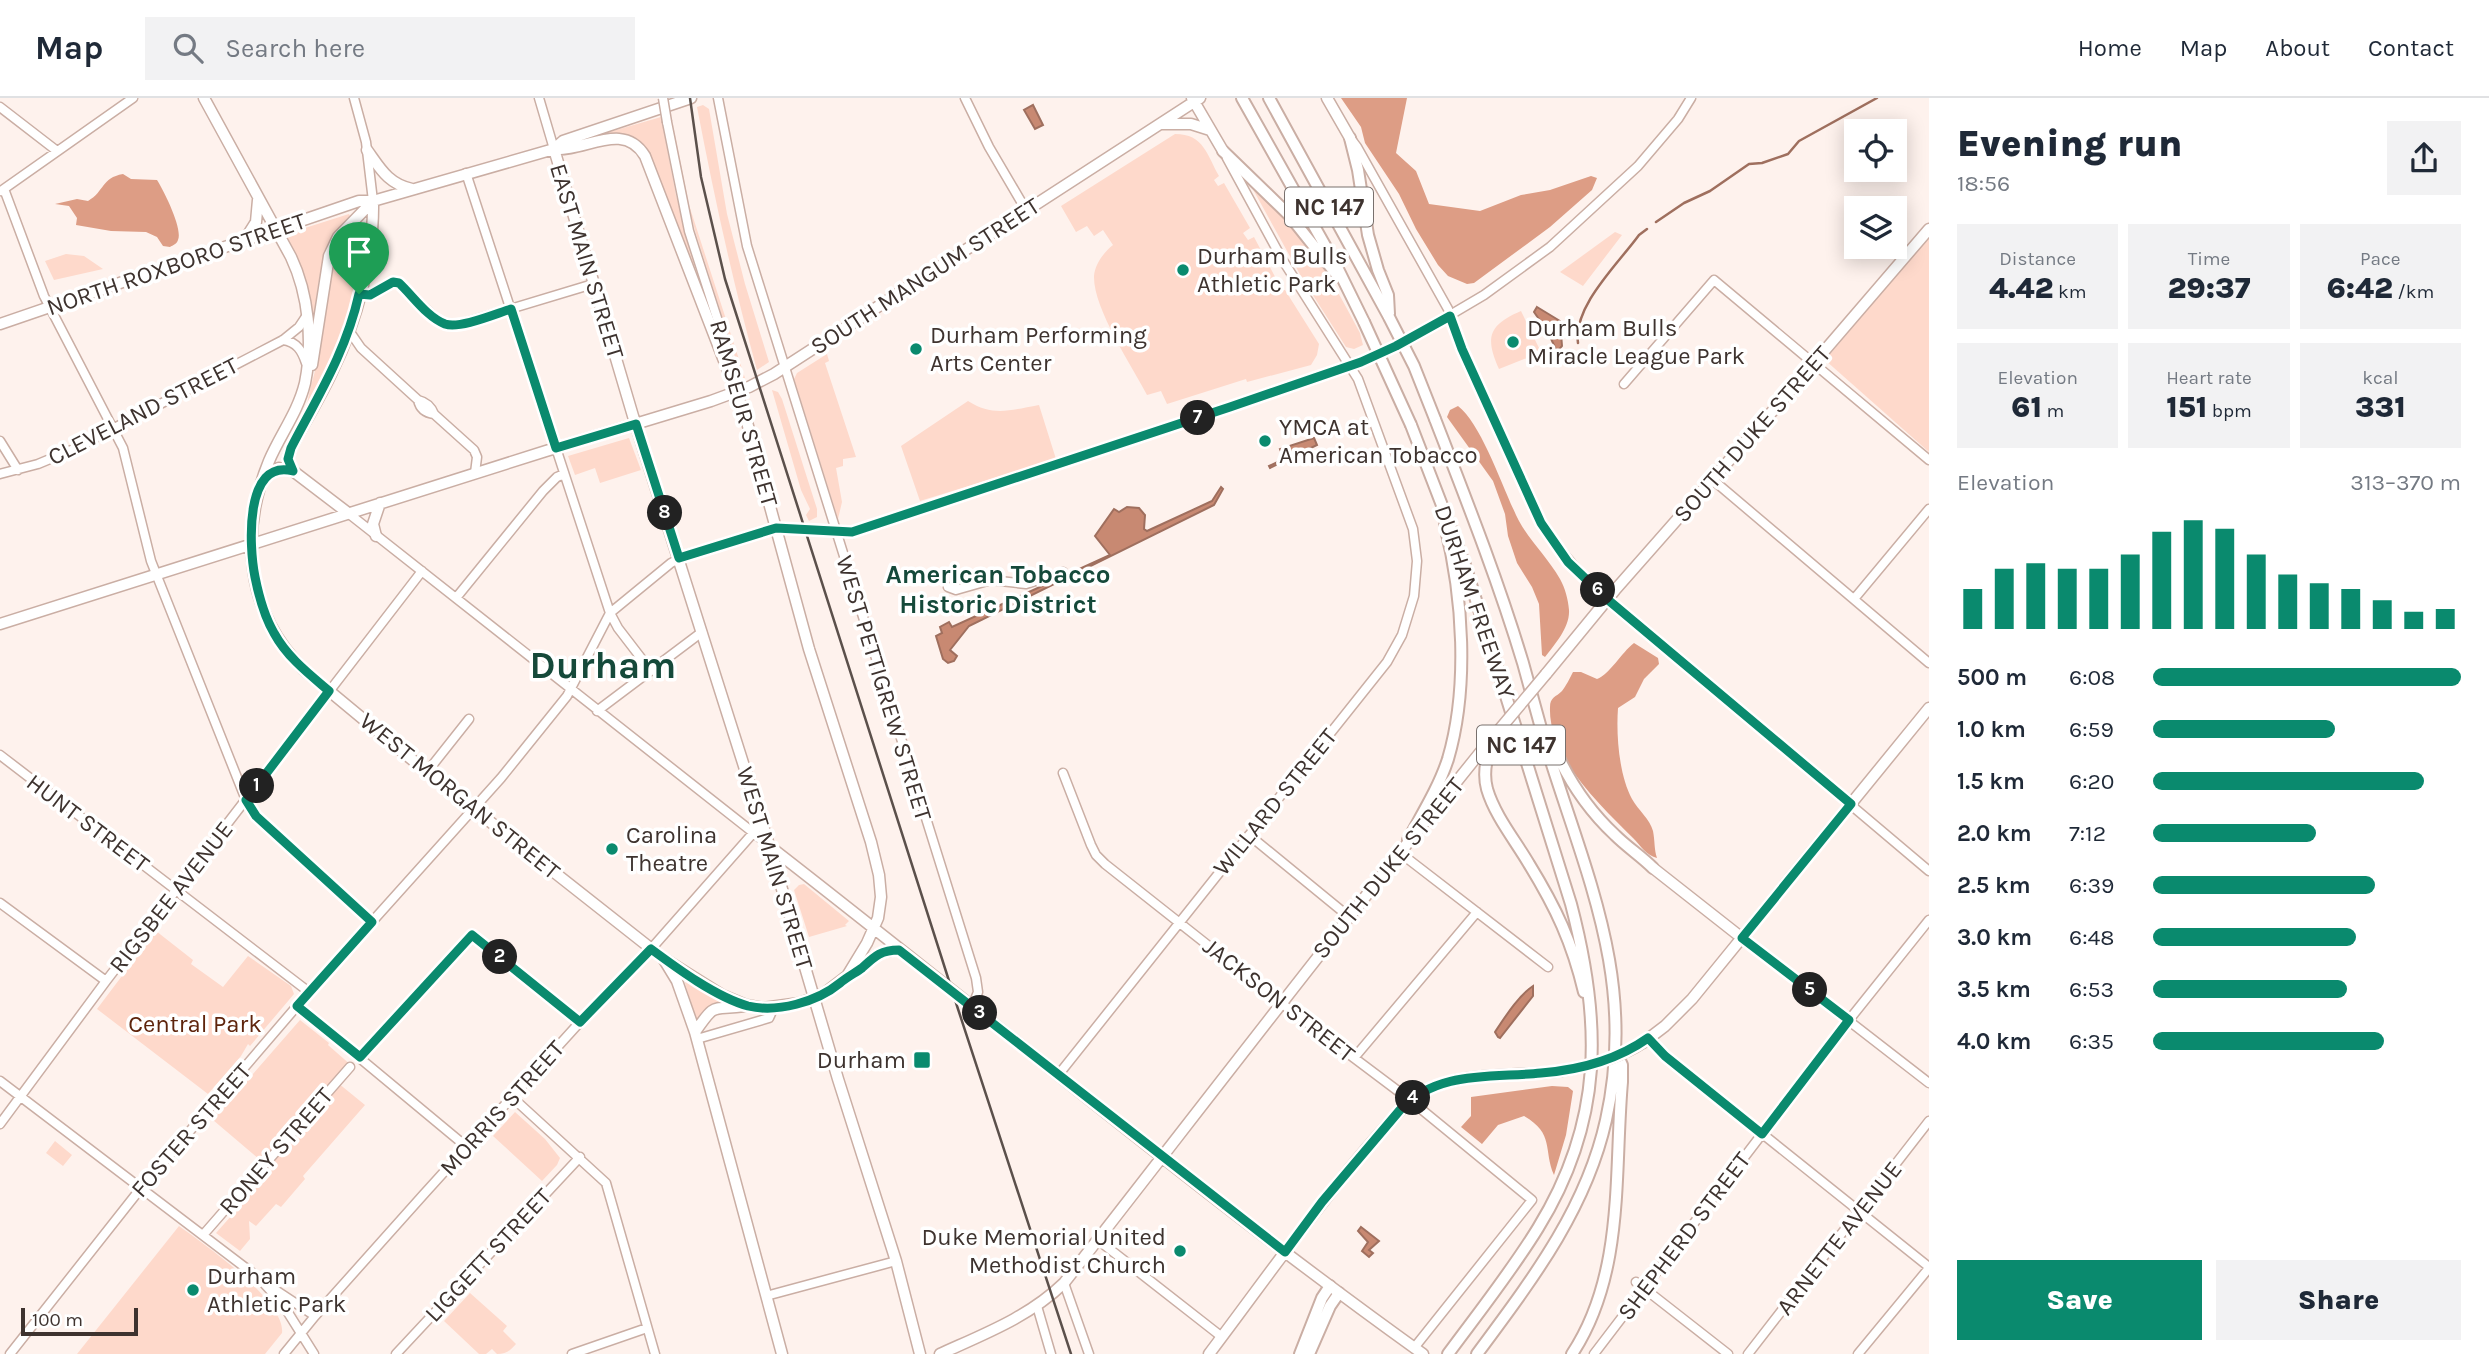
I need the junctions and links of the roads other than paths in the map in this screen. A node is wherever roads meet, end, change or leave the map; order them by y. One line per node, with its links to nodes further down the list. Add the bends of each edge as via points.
1 (133, 98): 20 (street)
2 (204, 98): 25 (main road)
3 (354, 98): 18 (street)
4 (539, 98): 19 (street, EAST MAIN STREET)
5 (663, 98): 49 (street, RAMSEUR STREET, bridge, via 689,231 726,346)
6 (691, 98): 19 (main road, via 563,141)
7 (718, 98): 48 (street, WEST PETTIGREW STREET, via 747,246)
8 (965, 98): 28 (street)
9 (1242, 98): 35 (highway, DURHAM FREEWAY / NC 147)
10 (1269, 98): 41 (highway, DURHAM FREEWAY / NC 147)
11 (1327, 98): 17 (main road)
12 (1691, 98): 40 (street, via 1650,153 1576,224 1528,264)
13 (1195, 99): 15 (main road, SOUTH MANGUM STREET); 16 (main road)
14 (0, 107): 20 (street)
15 (1159, 124): 16 (main road, via 1191,124); 28 (main road, SOUTH MANGUM STREET)
16 (1210, 130): 21 (main road)
17 (1350, 138): 40 (street); 41 (highway, via 1368,235 1388,295)
18 (367, 149): 23 (main road, via 387,177); 26 (street)
19 (554, 149): 22 (main road, NORTH ROXBORO STREET); 34 (main road, EAST MAIN STREET); 49 (main road, via 615,138 629,140 640,149)
20 (57, 151): 24 (street)
21 (1223, 151): 35 (highway, via 1289,215); 47 (street, WILLARD STREET, via 1282,259)
22 (466, 173): 23 (main road, NORTH ROXBORO STREET); 38 (street)
23 (412, 189): 26 (main road, NORTH ROXBORO STREET)
24 (2, 190): 37 (street)
25 (258, 197): 31 (main road); 33 (main road, via 256,222)
26 (373, 201): 27 (main road, NORTH ROXBORO STREET); 29 (main road); 32 (main road)
27 (348, 206): 29 (main road); 31 (main road, NORTH ROXBORO STREET)
28 (1027, 210): 48 (main road, SOUTH MANGUM STREET)
29 (359, 215): 32 (main road); 50 (main road, via 338,237 329,256 312,370)
30 (1929, 229): 45 (main road, SOUTH DUKE STREET)
31 (276, 230): 33 (main road, NORTH ROXBORO STREET); 39 (main road, via 297,269)
32 (370, 236): 36 (main road)
33 (244, 241): 37 (main road, NORTH ROXBORO STREET)
34 (593, 284): 38 (street); 53 (main road, EAST MAIN STREET)
35 (1346, 284): 65 (highway, DURHAM FREEWAY / NC 147, bridge)
36 (359, 294): 38 (street, via 370,295 397,282 433,316 451,325); 43 (main road)
37 (50, 308): 42 (main road, NORTH ROXBORO STREET); 54 (street)
38 (511, 309): 56 (street)
39 (307, 315): 44 (street, CLEVELAND STREET); 46 (main road)
40 (1450, 316): 47 (street); 79 (street, via 1541,523 1568,562)
41 (1389, 317): 84 (highway, DURHAM FREEWAY / NC 147, bridge, via 1435,419)
42 (0, 324)
43 (350, 332): 59 (main road, via 291,448 288,459); 60 (street, via 428,414 434,414 474,450)
44 (283, 340): 46 (street, via 301,349); 54 (street, CLEVELAND STREET)
45 (1814, 363): 51 (street, via 1714,280); 57 (street); 63 (main road, SOUTH DUKE STREET)
46 (306, 364): 50 (main road)
47 (1350, 365): 70 (street, via 852,532); 101 (street, WILLARD STREET, via 1413,529 1417,561 1411,610 1387,662)
48 (783, 368): 52 (main road, SOUTH MANGUM STREET); 70 (street, WEST PETTIGREW STREET)
49 (729, 369): 52 (main road, RAMSEUR STREET)
50 (305, 381): 64 (main road, WEST MORGAN STREET)
51 (1624, 384)
52 (737, 392): 53 (main road, SOUTH MANGUM STREET); 69 (main road, RAMSEUR STREET)
53 (636, 424): 56 (main road, SOUTH MANGUM STREET); 73 (main road, WEST MAIN STREET)
54 (114, 429): 58 (street, CLEVELAND STREET); 76 (street)
55 (0, 441): 58 (street)
56 (556, 448): 60 (main road, SOUTH MANGUM STREET); 62 (street)
57 (1929, 460)
58 (18, 470): 61 (street, CLEVELAND STREET)
59 (293, 471): 64 (main road, via 277,469); 68 (main road)
60 (475, 473): 66 (main road, SOUTH MANGUM STREET)
61 (0, 474)
62 (564, 474): 78 (street, via 543,491); 81 (street)
63 (1713, 480): 79 (main road, SOUTH DUKE STREET); 80 (street)
64 (261, 481): 72 (main road, WEST MORGAN STREET)
65 (1434, 482): 102 (highway, via 1458,608 1460,691 1447,760); 129 (highway, DURHAM FREEWAY / NC 147, via 1476,599 1571,904)
66 (380, 503): 68 (main road, SOUTH MANGUM STREET); 71 (main road, via 373,524)
67 (1929, 509): 80 (street)
68 (348, 513): 71 (street); 72 (main road, SOUTH MANGUM STREET)
69 (776, 528): 70 (street); 73 (street); 114 (main road, RAMSEUR STREET, via 877,864 881,897)
70 (835, 532): 128 (street, WEST PETTIGREW STREET, via 976,978 978,992)
71 (376, 536): 74 (street)
72 (251, 544): 76 (main road, SOUTH MANGUM STREET); 88 (main road, WEST MORGAN STREET, via 259,598 275,635 290,656)
73 (679, 558): 81 (street); 83 (main road, WEST MAIN STREET)
74 (422, 571): 78 (street); 88 (street, RIGSBEE AVENUE)
75 (1063, 572): 77 (street, via 1026,584 991,580 956,590)
76 (157, 575): 82 (main road, SOUTH MANGUM STREET); 96 (street)
77 (948, 587)
78 (456, 597): 87 (street)
79 (1607, 599): 92 (main road, SOUTH DUKE STREET, bridge); 97 (street)
80 (1854, 599): 85 (street)
81 (610, 612): 86 (street); 87 (street, FOSTER STREET)
82 (0, 624)
83 (702, 632): 86 (street); 99 (main road, WEST MAIN STREET)
84 (1522, 662): 105 (highway, via 1572,784 1603,823); 134 (highway, DURHAM FREEWAY / NC 147, via 1604,933 1615,993)
85 (1929, 663)
86 (651, 671): 90 (street)
87 (571, 689): 90 (street); 98 (street, FOSTER STREET)
88 (329, 691): 94 (main road, WEST MORGAN STREET); 96 (street, RIGSBEE AVENUE)
89 (1929, 708): 97 (main road)
90 (597, 711): 100 (street)
91 (469, 719): 94 (street)
92 (1494, 736): 102 (main road, SOUTH DUKE STREET); 129 (highway, via 1486,763 1487,788 1552,902)
93 (0, 755): 107 (street, HUNT STREET)
94 (427, 772): 98 (main road, WEST MORGAN STREET)
95 (1063, 773): 113 (street, JACKSON STREET, via 1096,855)
96 (246, 800): 107 (street, RIGSBEE AVENUE); 112 (street, via 256,816)
97 (1851, 804): 106 (street); 115 (main road)
98 (475, 809): 112 (street, FOSTER STREET); 116 (main road, WEST MORGAN STREET)
99 (762, 823): 100 (street, MORRIS STREET); 103 (main road, WEST MAIN STREET)
100 (753, 833): 103 (street); 116 (street, MORRIS STREET)
101 (1249, 835): 110 (street); 113 (street, WILLARD STREET)
102 (1408, 840): 104 (main road, SOUTH DUKE STREET)
103 (769, 845): 114 (main road); 123 (main road, WEST MAIN STREET)
104 (1399, 852): 109 (street); 110 (main road, SOUTH DUKE STREET)
105 (1653, 868): 115 (main road)
106 (1929, 871)
107 (177, 891): 121 (street, RIGSBEE AVENUE); 122 (street, HUNT STREET)
108 (0, 902): 121 (street)
109 (1477, 912): 119 (street); 136 (street)
110 (1348, 916): 124 (main road, SOUTH DUKE STREET)
111 (1929, 920): 130 (street, SHEPHERD STREET)
112 (372, 922): 122 (street, FOSTER STREET)
113 (1179, 923): 124 (street, JACKSON STREET); 138 (street, WILLARD STREET)
114 (873, 928): 117 (main road); 120 (main road, RAMSEUR STREET)
115 (1742, 938): 130 (street); 133 (main road, via 1683,1010)
116 (651, 949): 118 (main road, WEST MORGAN STREET); 131 (street, MORRIS STREET)
117 (899, 950): 120 (main road, via 875,954); 128 (main road)
118 (663, 958): 125 (main road); 132 (main road, WEST MORGAN STREET, via 677,981)
119 (1548, 967)
120 (848, 976): 123 (main road)
121 (106, 981): 141 (street, RIGSBEE AVENUE)
122 (309, 992): 126 (street, FOSTER STREET)
123 (814, 998): 127 (main road); 155 (main road, WEST MAIN STREET)
124 (1281, 1003): 136 (street, JACKSON STREET); 148 (main road, SOUTH DUKE STREET)
125 (746, 1005): 127 (main road); 132 (main road, via 715,1008 706,1015)
126 (297, 1006): 135 (street); 150 (street, FOSTER STREET)
127 (774, 1007): 132 (street, via 769,1018)
128 (972, 1007): 138 (main road)
129 (1592, 1013): 183 (highway, DURHAM FREEWAY / NC 147, via 1588,1093 1567,1169 1539,1226)
130 (1849, 1020): 140 (street); 146 (street, SHEPHERD STREET)
131 (580, 1022): 135 (street, via 472,935); 142 (street, MORRIS STREET)
132 (696, 1036): 162 (main road, WEST MORGAN STREET)
133 (1646, 1040): 143 (main road, bridge, via 1600,1062 1561,1071 1456,1079); 146 (street)
134 (1616, 1052): 184 (highway, DURHAM FREEWAY / NC 147, via 1606,1119 1579,1200 1540,1268); 185 (highway, via 1622,1082 1611,1252 1597,1302)
135 (360, 1057): 147 (street)
136 (1354, 1058): 143 (street, JACKSON STREET)
137 (350, 1067): 152 (street, RONEY STREET)
138 (1059, 1074): 148 (main road)
139 (0, 1081): 141 (street)
140 (1929, 1083)
141 (20, 1097): 145 (street, RIGSBEE AVENUE); 150 (street)
142 (513, 1098): 147 (street, MORRIS STREET); 149 (street)
143 (1409, 1100): 154 (main road); 168 (street, JACKSON STREET, via 1532,1200)
144 (1929, 1121): 151 (street, ARNETTE AVENUE)
145 (0, 1124)
146 (1762, 1134): 151 (street); 160 (street, SHEPHERD STREET)
147 (468, 1148): 164 (street, MORRIS STREET)
148 (1162, 1156): 153 (main road, SOUTH DUKE STREET); 154 (main road)
149 (580, 1157): 165 (street, via 606,1183); 172 (street, LIGGETT STREET)
150 (141, 1188): 152 (street); 169 (street, FOSTER STREET)
151 (1859, 1211): 156 (street); 188 (street, ARNETTE AVENUE)
152 (203, 1235): 159 (street)
153 (1098, 1240): 158 (main road, SOUTH DUKE STREET); 167 (street)
154 (1285, 1252): 161 (main road); 167 (main road)
155 (896, 1261): 162 (street); 176 (main road, WEST MAIN STREET)
156 (1929, 1267): 189 (street)
157 (1636, 1282): 160 (street)
158 (1064, 1283): 163 (main road, SOUTH DUKE STREET); 179 (street)
159 (269, 1286): 164 (street); 166 (street)
160 (1644, 1288): 186 (street, SHEPHERD STREET); 187 (street)
161 (1335, 1290): 168 (main road); 181 (highway, via 1322,1298); 182 (highway)
162 (766, 1296): 175 (main road, WEST MORGAN STREET)
163 (1037, 1306): 177 (main road, SOUTH DUKE STREET); 178 (street)
164 (315, 1316): 166 (street, MORRIS STREET)
165 (647, 1328): 173 (street); 174 (street)
166 (301, 1334): 170 (street, MORRIS STREET); 171 (street)
167 (1222, 1337): 180 (main road)
168 (1418, 1351)
169 (10, 1354)
170 (284, 1354)
171 (314, 1354)
172 (396, 1354)
173 (572, 1354)
174 (654, 1354)
175 (782, 1354)
176 (920, 1354)
177 (940, 1354)
178 (1051, 1354)
179 (1088, 1354)
180 (1209, 1354)
181 (1300, 1354)
182 (1309, 1354)
183 (1448, 1354)
184 (1477, 1354)
185 (1572, 1354)
186 (1594, 1354)
187 (1728, 1354)
188 (1748, 1354)
189 (1858, 1354)

